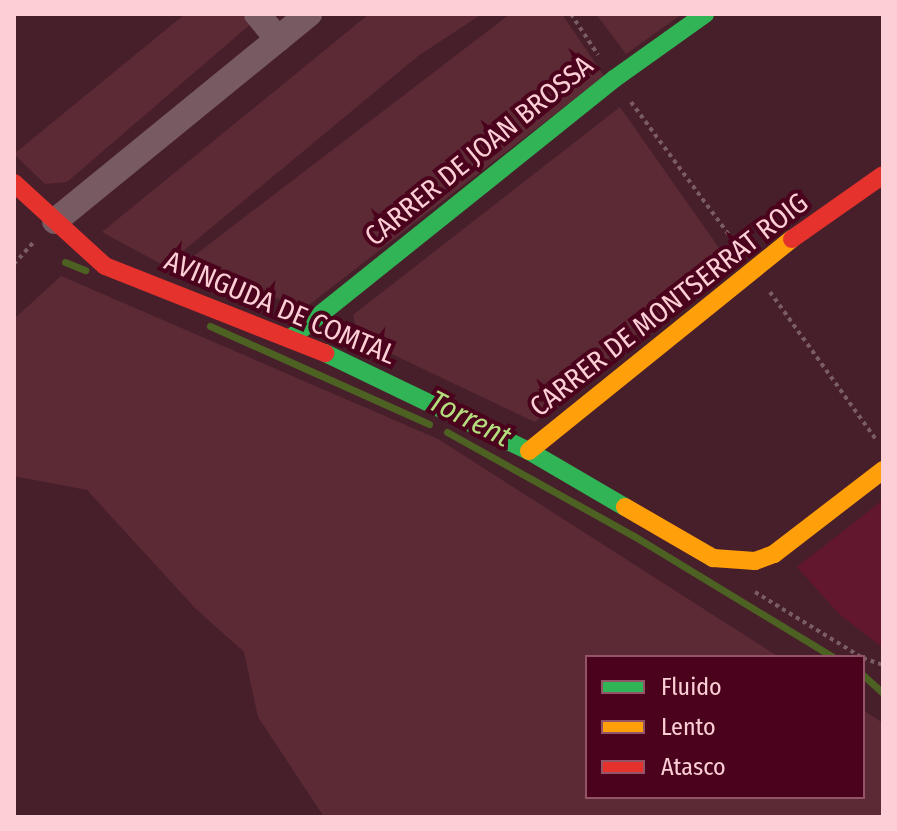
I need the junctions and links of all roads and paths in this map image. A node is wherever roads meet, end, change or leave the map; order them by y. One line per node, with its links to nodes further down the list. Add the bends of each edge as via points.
1 (257, 14): 5 (street)
2 (309, 14): 5 (street)
3 (571, 14): 6 (path)
4 (705, 14): 6 (street, CARRER DE JOAN BROSSA)
5 (278, 39): 9 (street)
6 (614, 79): 10 (path); 11 (street, CARRER DE JOAN BROSSA)
7 (883, 175): 10 (street, CARRER DE MONTSERRAT ROIG)
8 (14, 183): 9 (street, AVINGUDA DE COMTAL)
9 (55, 221): 11 (street, AVINGUDA DE COMTAL, via 105,266)
10 (752, 267): 12 (path); 13 (street, CARRER DE MONTSERRAT ROIG)
11 (292, 337): 13 (street, AVINGUDA DE COMTAL)
12 (883, 450)
13 (529, 451): 15 (street, AVINGUDA DE COMTAL, via 713,558)
14 (883, 470): 15 (street, via 800,539)
15 (755, 561): 16 (path, via 755,594)
16 (859, 655)

